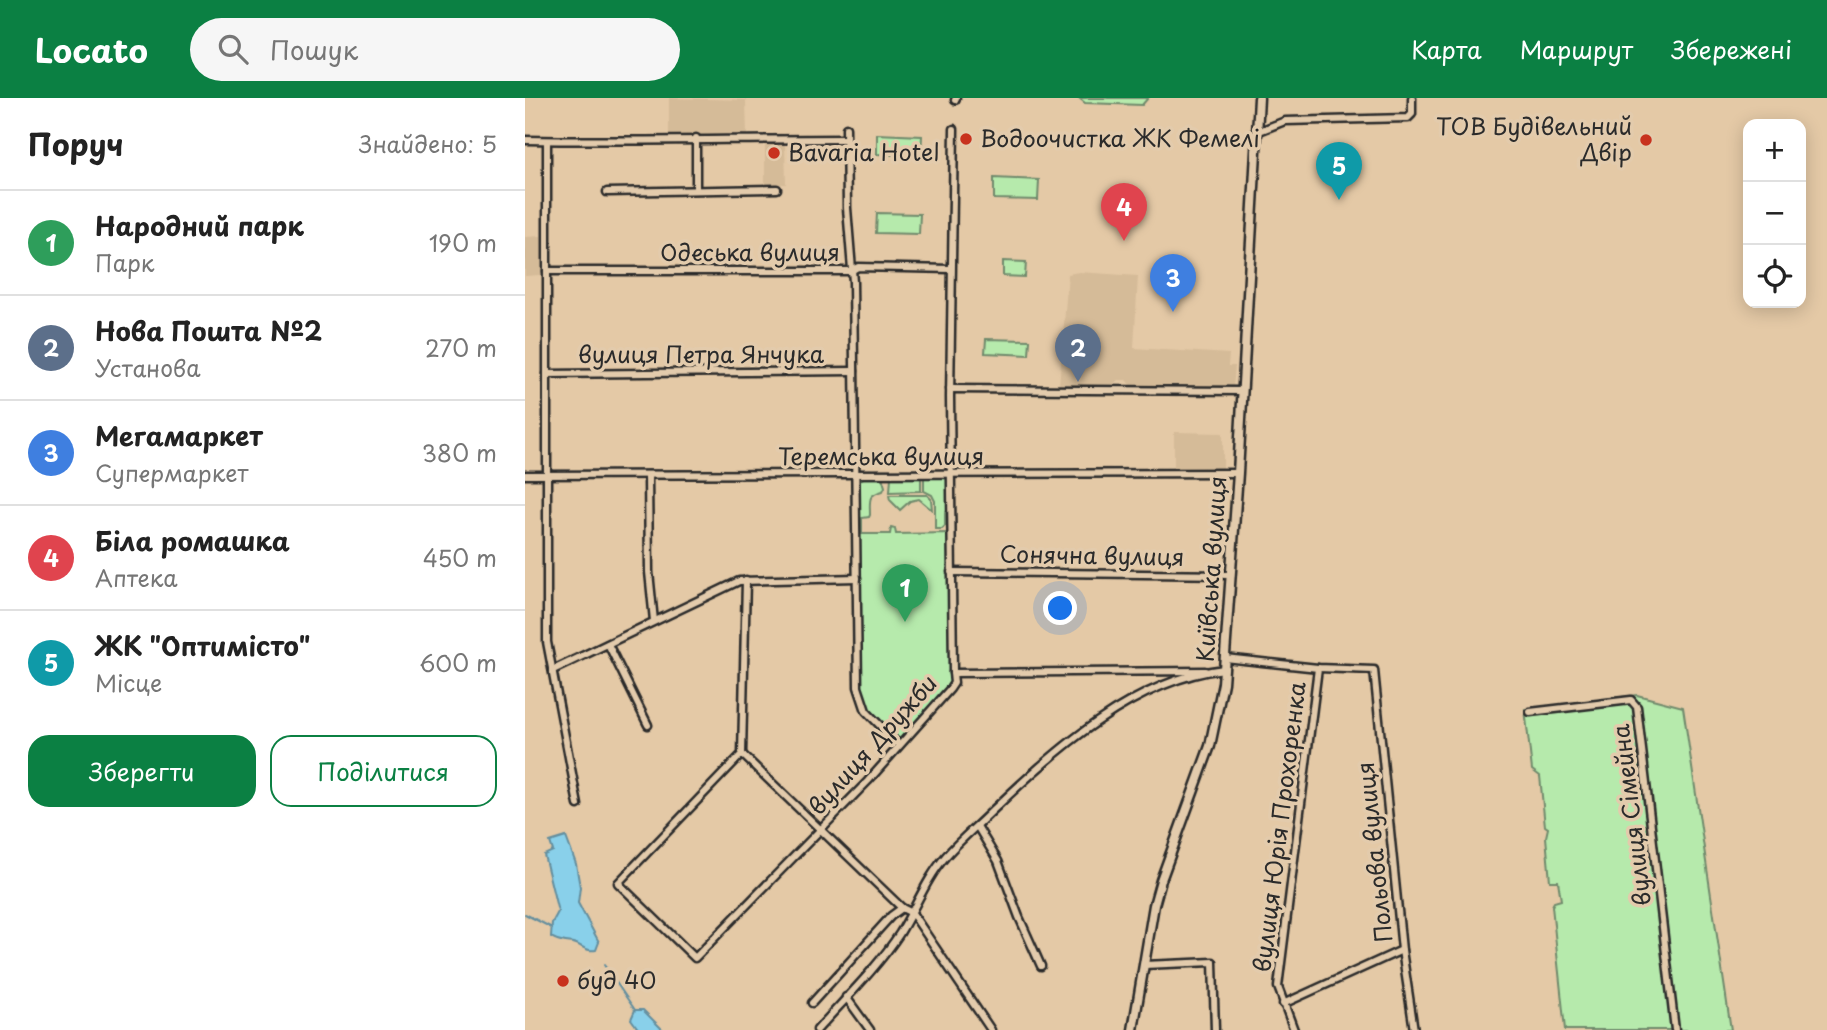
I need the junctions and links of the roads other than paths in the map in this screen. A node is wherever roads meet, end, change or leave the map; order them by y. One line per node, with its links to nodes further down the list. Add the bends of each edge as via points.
1 (1259, 98): 5 (street, Київська вулиця)
2 (1412, 98): 5 (street, via 1408,118 1285,121)
3 (846, 128): 7 (street)
4 (954, 129): 13 (street)
5 (1258, 132): 19 (street, Київська вулиця)
6 (696, 138): 7 (street); 9 (street); 10 (street)
7 (846, 139): 15 (street)
8 (525, 140): 9 (street)
9 (547, 142): 14 (street)
10 (696, 189): 11 (street); 12 (street)
11 (777, 189)
12 (607, 192)
13 (951, 269): 15 (street, Одеська вулиця, via 858,267); 18 (street)
14 (547, 271): 15 (street, Одеська вулиця); 17 (street)
15 (851, 271): 16 (street)
16 (854, 371): 17 (street, вулиця Петра Янчука); 25 (street)
17 (547, 373): 23 (street)
18 (950, 389): 19 (street); 21 (street)
19 (1243, 391): 20 (street, Київська вулиця)
20 (1238, 473): 21 (street, Теремська вулиця); 27 (street, Київська вулиця)
21 (951, 474): 25 (street, Теремська вулиця); 26 (street)
22 (525, 475): 23 (street, Теремська вулиця)
23 (547, 475): 24 (street, Теремська вулиця); 35 (street, via 547,642)
24 (648, 475): 25 (street, Теремська вулиця); 30 (street)
25 (856, 475): 28 (street)
26 (951, 572): 27 (street, Сонячна вулиця); 37 (street)
27 (1231, 575): 32 (street, Київська вулиця)
28 (857, 578): 29 (street); 40 (street, via 860,696 866,711)
29 (745, 580): 30 (street); 41 (street)
30 (654, 621): 31 (street)
31 (608, 644): 35 (street); 39 (street)
32 (1225, 658): 33 (street); 34 (street, Київська вулиця)
33 (1318, 668): 47 (street, Польова вулиця, via 1374,670); 52 (street, вулиця Юрія Прохоренка, via 1278,988)
34 (1224, 669): 36 (street); 48 (street, Київська вулиця, via 1210,746 1161,880)
35 (553, 670): 42 (street)
36 (1205, 671): 37 (street, вулиця Дружби); 43 (street, via 1160,687 1081,734 1039,766)
37 (953, 673): 40 (street, вулиця Дружби, via 950,689)
38 (1530, 712): 60 (street, вулиця Сімейна, via 1632,700 1637,707)
39 (648, 725)
40 (899, 745): 44 (street, вулиця Дружби)
41 (742, 754): 44 (street); 44 (street, вулиця Дружби, via 618,883 695,958)
42 (578, 805)
43 (977, 826): 46 (street, via 935,869); 49 (street, via 998,861)
44 (821, 829): 45 (street)
45 (902, 908): 46 (street); 51 (street)
46 (912, 913): 50 (street); 55 (street)
47 (1402, 950): 52 (street); 59 (street, Польова вулиця)
48 (1144, 965): 56 (street, Київська вулиця); 57 (street, via 1213,962)
49 (1041, 966)
50 (846, 997): 53 (street); 54 (street)
51 (812, 1003)
52 (1283, 1004): 58 (street, вулиця Юрія Прохоренка)
53 (817, 1030)
54 (870, 1030)
55 (991, 1030)
56 (1133, 1030)
57 (1215, 1030)
58 (1294, 1030)
59 (1413, 1030)
60 (1675, 1030)

